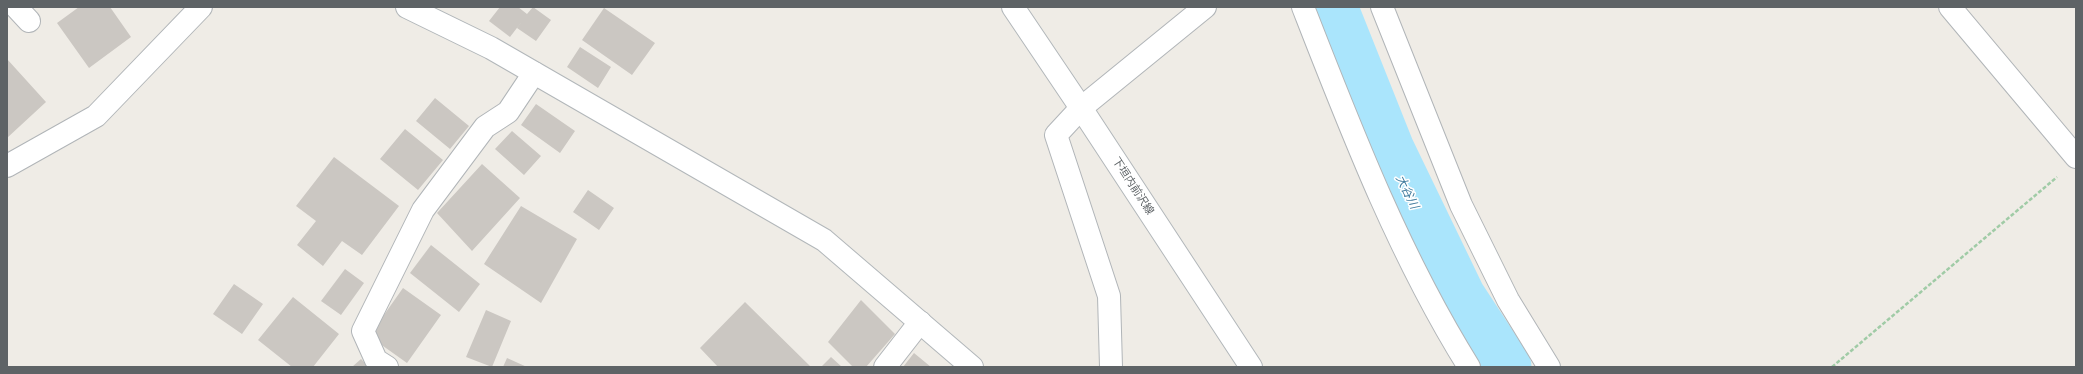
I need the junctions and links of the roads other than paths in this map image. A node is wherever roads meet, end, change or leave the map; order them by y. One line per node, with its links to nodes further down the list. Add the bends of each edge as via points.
1 (200, 7): 11 (street, via 96,116)
2 (407, 7): 8 (street, via 491,48)
3 (1013, 7): 9 (street, 下垣内前沢線)
4 (1205, 7): 9 (street)
5 (1303, 7): 18 (street, via 1349,125 1397,234)
6 (1382, 7): 19 (street, via 1461,205 1508,300)
7 (1950, 7): 10 (street)
8 (534, 74): 12 (street, via 824,240); 13 (street, via 508,112 485,127 423,210 363,332 376,360)
9 (1082, 108): 16 (street, via 1056,135 1109,296); 17 (street, 下垣内前沢線)
10 (2076, 157)
11 (7, 166)
12 (920, 322): 14 (street); 15 (street)
13 (387, 367)
14 (885, 367)
15 (972, 367)
16 (1111, 367)
17 (1252, 367)
18 (1469, 367)
19 (1549, 367)

